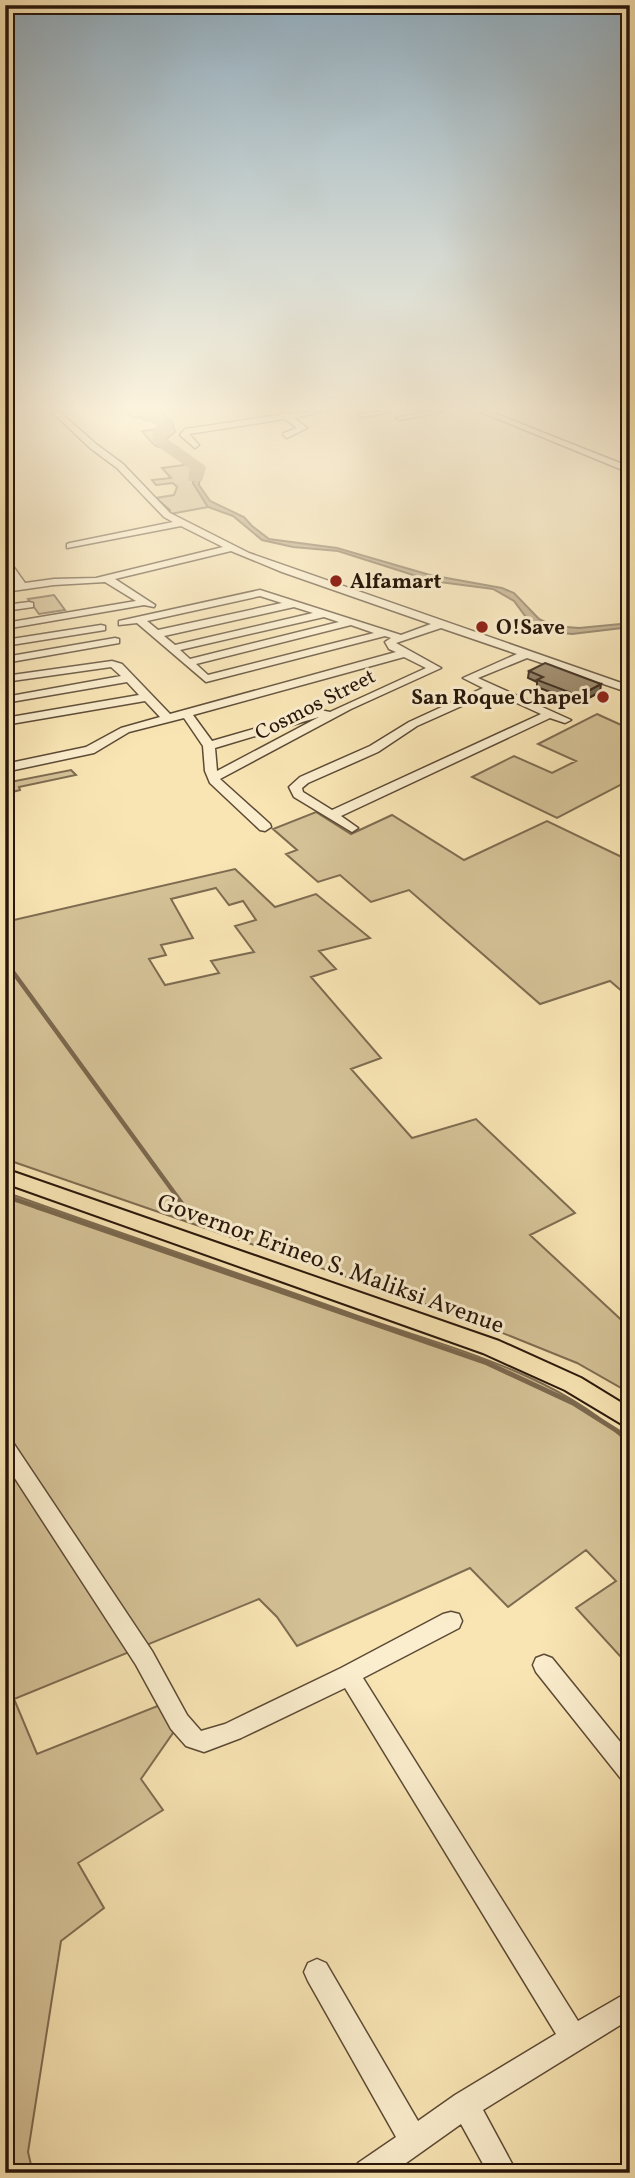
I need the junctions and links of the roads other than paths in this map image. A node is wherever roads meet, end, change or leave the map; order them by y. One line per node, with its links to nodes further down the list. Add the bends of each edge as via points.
1 (166, 514): 2 (street)
2 (182, 523): 3 (street); 4 (street)
3 (70, 546)
4 (232, 548): 7 (street); 20 (street)
5 (5, 561): 6 (street)
6 (9, 574): 8 (street)
7 (108, 579): 8 (street); 10 (street)
8 (22, 587): 9 (street)
9 (5, 589)
10 (146, 602): 14 (street); 15 (street)
11 (295, 604): 15 (street, via 260,593); 16 (street); 25 (street)
12 (29, 605): 13 (street)
13 (5, 608)
14 (86, 613): 21 (street); 22 (street)
15 (161, 614): 17 (street)
16 (326, 614): 18 (street); 23 (street)
17 (139, 619): 19 (street); 25 (street)
18 (351, 622): 24 (street); 28 (street)
19 (123, 623)
20 (445, 623): 26 (street); 31 (street)
21 (5, 626)
22 (101, 628): 27 (street); 32 (street, via 116,641)
23 (251, 631): 28 (street); 29 (street)
24 (385, 633): 26 (street); 33 (street, via 206,679)
25 (156, 634): 29 (street)
26 (398, 637): 30 (street, via 390,645)
27 (5, 643)
28 (269, 644): 33 (street)
29 (172, 649): 33 (street)
30 (406, 653): 40 (street, Cosmos Street, via 435,668); 41 (street)
31 (526, 654): 36 (street, via 469,678); 37 (street)
32 (5, 660)
33 (188, 663)
34 (130, 678): 35 (street, via 118,666 104,664); 38 (street); 39 (street)
35 (5, 680)
36 (491, 689): 42 (street); 49 (street, via 298,783 298,794)
37 (630, 690)
38 (147, 697): 43 (street); 45 (street)
39 (5, 700)
40 (347, 707): 46 (street); 48 (street, Cosmos Street)
41 (187, 714): 43 (street); 46 (street)
42 (549, 714): 44 (street); 49 (street)
43 (168, 719): 47 (street, via 116,733 90,750)
44 (565, 720)
45 (5, 722)
46 (209, 746): 48 (street)
47 (5, 768)
48 (213, 778): 50 (street)
49 (332, 815): 51 (street)
50 (265, 827)
51 (352, 828)
52 (5, 1176): 53 (main road, Governor Erineo S. Maliksi Avenue, via 491,1347 573,1384)
53 (630, 1420)
54 (5, 1446): 57 (street, via 194,1739 214,1738)
55 (450, 1620): 57 (street)
56 (544, 1665): 58 (street)
57 (349, 1675): 61 (street)
58 (630, 1772)
59 (317, 1972): 63 (street)
60 (630, 2004): 61 (street)
61 (573, 2038): 62 (street)
62 (465, 2105): 63 (street); 65 (street)
63 (413, 2139): 64 (street)
64 (368, 2173)
65 (503, 2173)

